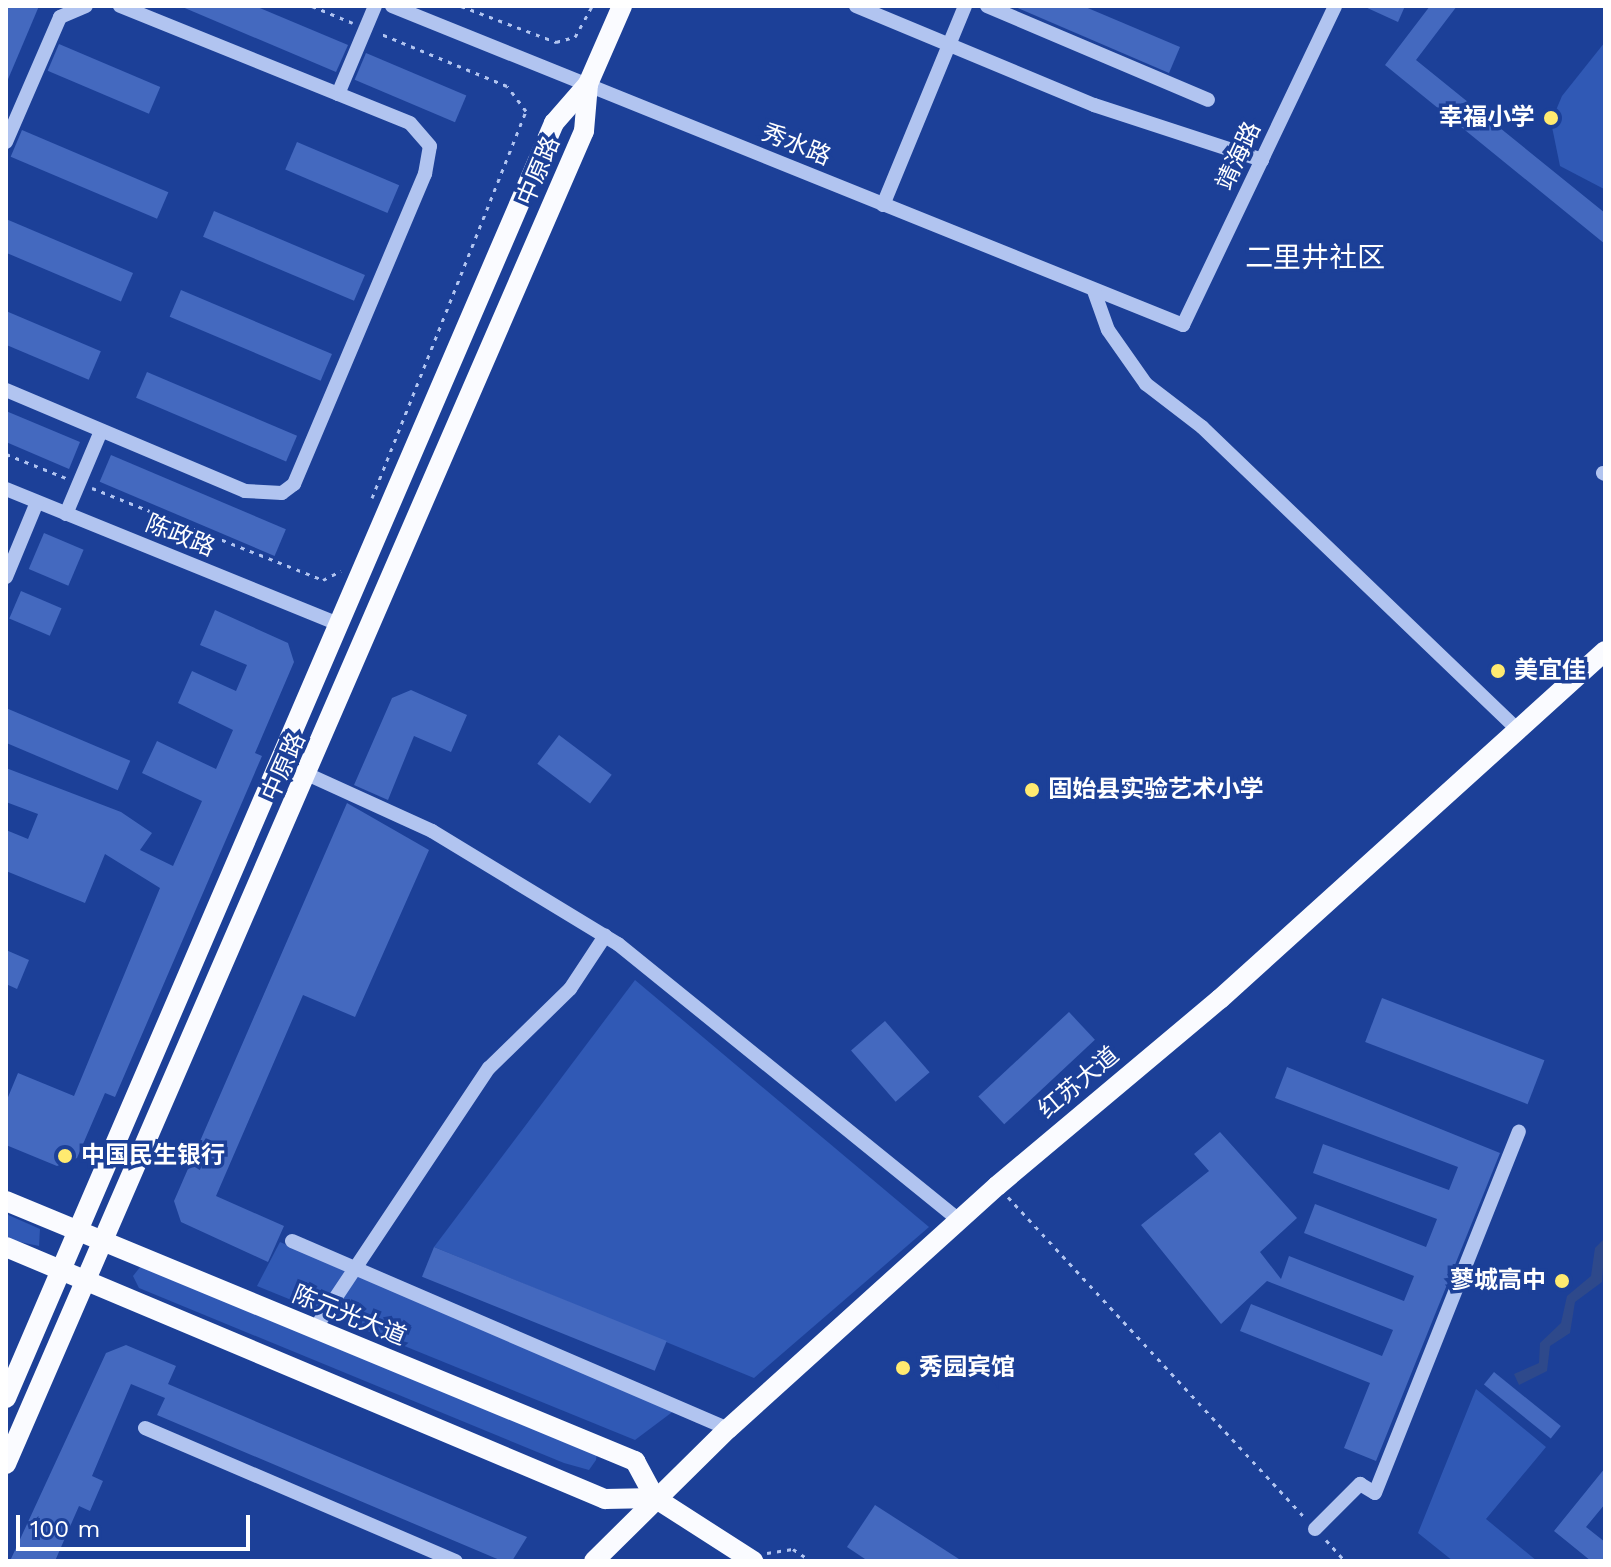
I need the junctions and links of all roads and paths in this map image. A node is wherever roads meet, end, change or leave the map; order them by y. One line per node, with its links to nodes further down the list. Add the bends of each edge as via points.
1 (86, 6): 16 (street, via 60,17)
2 (120, 6): 14 (street)
3 (375, 6): 14 (street)
4 (392, 6): 13 (street, 秀水路)
5 (461, 6): 6 (path, via 556,42 575,37)
6 (592, 6)
7 (622, 6): 13 (main road, 中原路)
8 (856, 6): 12 (street)
9 (965, 6): 12 (street)
10 (987, 6): 15 (street)
11 (1335, 6): 17 (street, 靖海路)
12 (949, 45): 17 (street, via 1094,105); 18 (street)
13 (588, 84): 18 (street, 秀水路); 27 (main road, 中原路, via 554,123); 30 (main road, 中原路, via 584,131)
14 (338, 94): 22 (street, via 420,130 428,160 294,484 282,493 245,491)
15 (1208, 100)
16 (6, 142)
17 (1262, 160): 20 (street, 靖海路)
18 (883, 205): 19 (street, 秀水路)
19 (1094, 291): 20 (street, 秀水路); 29 (street, via 1108,330 1146,384 1202,427)
20 (1183, 325)
21 (6, 390): 22 (street)
22 (101, 431): 25 (street)
23 (6, 489): 24 (street, 陈政路)
24 (37, 502): 25 (street, 陈政路); 26 (street)
25 (66, 514): 27 (street, 陈政路)
26 (6, 577)
27 (338, 624): 36 (main road, 中原路)
28 (1605, 651): 29 (main road, 红苏大道)
29 (1517, 729): 33 (main road, 红苏大道, via 1220,999)
30 (309, 775): 31 (street, via 432,831); 38 (main road, 中原路)
31 (605, 936): 35 (street); 40 (street, via 570,989 489,1068 443,1143)
32 (1519, 1132): 49 (street, via 1375,1493 1360,1484)
33 (997, 1186): 35 (main road, 红苏大道); 49 (path)
34 (6, 1201): 36 (main road, 陈元光大道)
35 (959, 1220): 46 (main road, 红苏大道)
36 (76, 1230): 38 (main road, 陈元光大道); 41 (main road, 中原路)
37 (292, 1241): 40 (street)
38 (102, 1242): 42 (main road, 中原路); 43 (main road, 陈元光大道)
39 (6, 1247): 41 (main road)
40 (350, 1266): 43 (street); 46 (street)
41 (60, 1271): 42 (main road); 44 (main road, 中原路)
42 (85, 1281): 47 (main road, 中原路); 48 (main road, via 605,1499)
43 (314, 1330): 48 (main road, 陈元光大道, via 635,1461)
44 (6, 1398)
45 (145, 1428): 51 (street)
46 (728, 1429): 48 (main road, 红苏大道)
47 (6, 1464)
48 (655, 1498): 50 (main road, 陈元光大道); 52 (main road, 红苏大道)
49 (1315, 1529): 54 (path)
50 (750, 1559): 53 (path, via 793,1549)
51 (456, 1561)
52 (594, 1561)
53 (811, 1561)
54 (1345, 1561)

